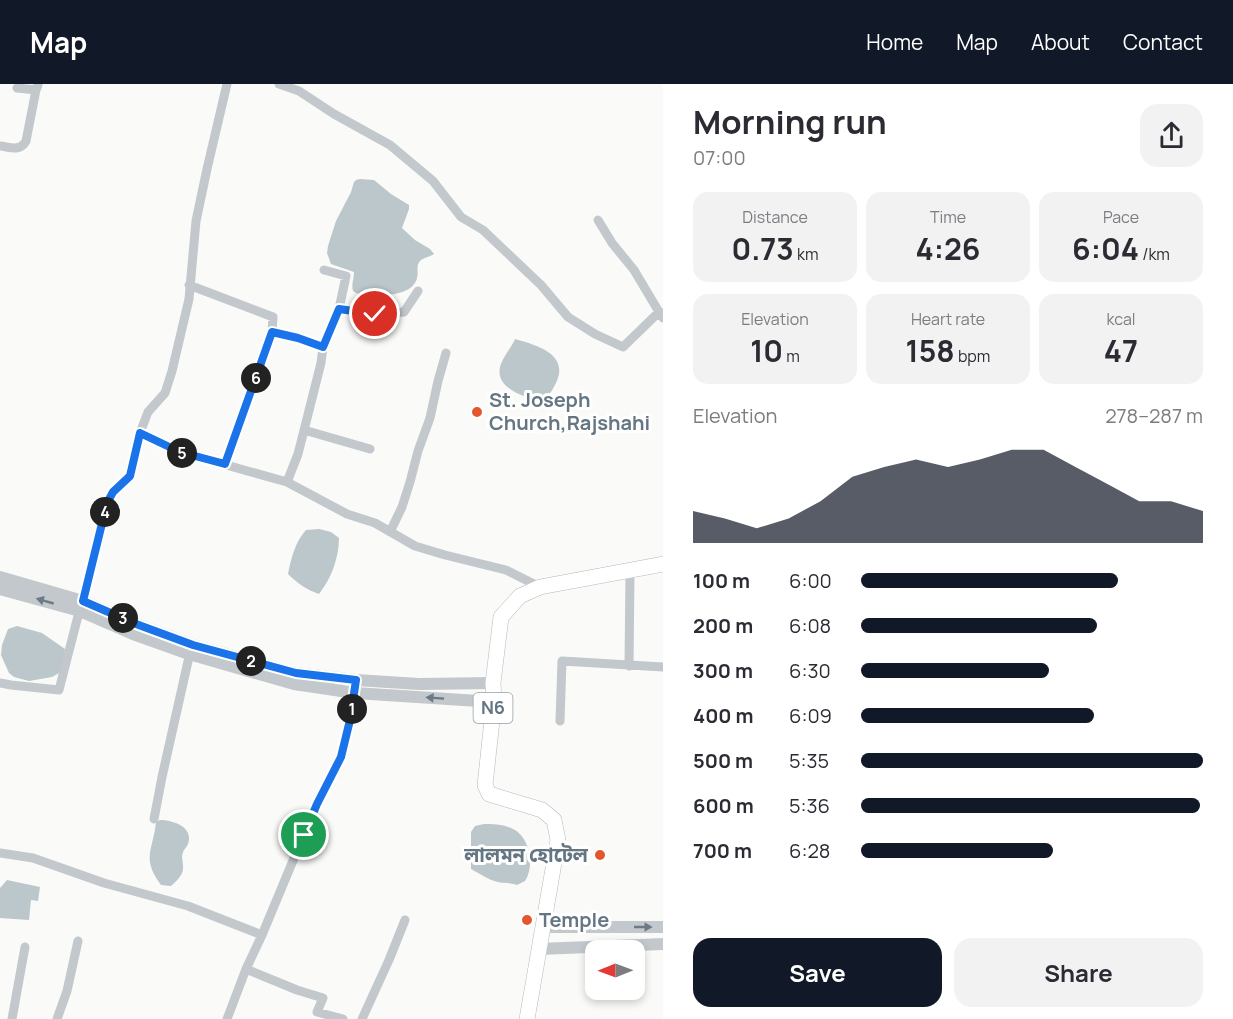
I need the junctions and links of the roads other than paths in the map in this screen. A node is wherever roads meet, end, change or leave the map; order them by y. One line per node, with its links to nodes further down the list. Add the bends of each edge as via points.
1 (227, 84): 8 (street, via 196,221)
2 (279, 84): 11 (street, via 299,91 390,145 433,181 461,218 483,230 541,285 568,318 623,347)
3 (17, 87): 4 (street)
4 (37, 87): 5 (street, via 23,147)
5 (0, 146)
6 (598, 220): 11 (street)
7 (324, 270): 10 (street, via 346,276)
8 (189, 285): 12 (street, via 273,317); 16 (street, via 189,299 165,393 148,412)
9 (418, 291): 10 (street, via 404,312 375,314)
10 (339, 309): 13 (street)
11 (662, 314)
12 (272, 332): 13 (street); 18 (street)
13 (323, 347): 15 (street)
14 (446, 353): 20 (street, via 410,482)
15 (304, 430): 17 (street); 19 (street)
16 (140, 433): 18 (street, via 180,452); 26 (street, via 130,476 107,503)
17 (370, 449)
18 (225, 464): 19 (street)
19 (287, 482): 20 (street)
20 (390, 532): 24 (street, via 415,546 506,570)
21 (663, 564): 22 (highway, N6)
22 (630, 571): 24 (highway, N6); 28 (street)
23 (0, 577): 26 (street)
24 (540, 587): 31 (highway, N6, via 520,596 501,617)
25 (0, 589): 26 (street, one-way to 25)
26 (81, 606): 27 (street, via 136,624); 30 (street, via 58,690)
27 (191, 650): 32 (street); 35 (street)
28 (629, 666): 29 (street); 34 (street, via 562,661)
29 (663, 667)
30 (0, 683)
31 (493, 683): 32 (street); 33 (highway, N6)
32 (356, 687): 33 (street, one-way to 32); 40 (street, via 341,757)
33 (494, 702): 38 (highway, N6, via 485,785 489,794 542,810 554,820 558,840)
34 (560, 721)
35 (154, 819)
36 (0, 853): 40 (street, via 33,858 188,906)
37 (405, 920): 50 (street)
38 (546, 927): 39 (street, one-way to 39); 44 (highway, N6)
39 (663, 927)
40 (262, 935): 45 (street)
41 (78, 941): 47 (street)
42 (663, 944): 44 (street)
43 (25, 947): 46 (street)
44 (543, 949): 51 (highway, N6); 52 (highway, N6)
45 (246, 969): 48 (street); 49 (street, via 323,998 317,1012)
46 (12, 1019)
47 (57, 1019)
48 (227, 1019)
49 (343, 1019)
50 (362, 1019)
51 (527, 1019)
52 (537, 1019)

